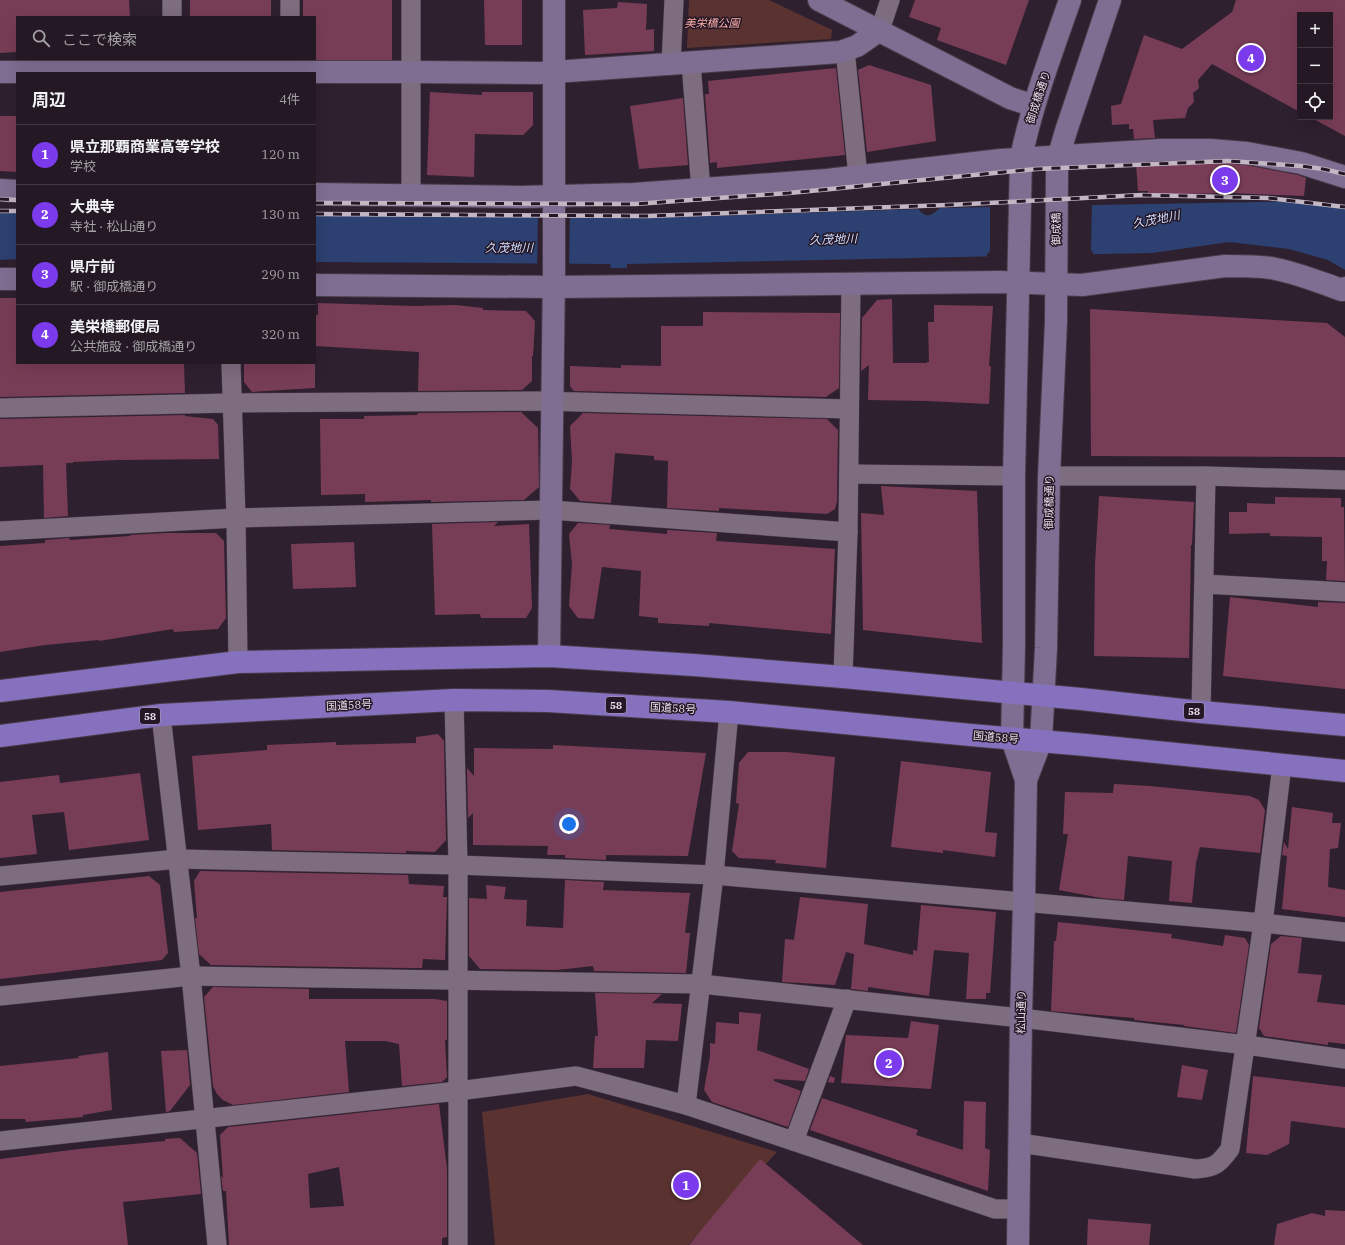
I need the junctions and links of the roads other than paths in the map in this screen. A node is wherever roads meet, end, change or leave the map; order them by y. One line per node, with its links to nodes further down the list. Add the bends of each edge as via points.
1 (172, 0): 10 (street)
2 (290, 0): 11 (street)
3 (412, 0): 18 (street)
4 (554, 0): 19 (street)
5 (674, 0): 14 (street)
6 (819, 0): 12 (street)
7 (890, 0): 12 (street)
8 (1070, 0): 20 (street, 御成橋通り)
9 (1110, 0): 21 (street)
10 (172, 16)
11 (290, 16)
12 (880, 30): 13 (street, via 858,46); 20 (street, via 1010,98)
13 (845, 50): 14 (street); 23 (street)
14 (681, 64): 19 (street); 26 (street)
15 (290, 65): 16 (street); 18 (street)
16 (172, 68): 17 (street)
17 (0, 72)
18 (412, 72): 19 (street); 29 (street)
19 (554, 73): 30 (street)
20 (1034, 106): 22 (street, 御成橋通り)
21 (1059, 155): 22 (street); 24 (street, via 1210,150 1247,153 1301,163); 31 (street, 御成橋)
22 (1021, 158): 23 (street); 32 (street, 御成橋通り)
23 (858, 176): 26 (street)
24 (1345, 177)
25 (0, 190): 27 (street)
26 (701, 190): 30 (street)
27 (16, 191)
28 (316, 194): 29 (street)
29 (411, 195): 30 (street)
30 (554, 205): 35 (street)
31 (1056, 264): 38 (street, 御成橋通り)
32 (1019, 273): 36 (street); 38 (street); 46 (street)
33 (0, 279): 34 (street)
34 (16, 279)
35 (554, 280): 36 (street); 37 (street); 41 (street)
36 (851, 283): 44 (street)
37 (316, 285)
38 (1056, 285): 39 (street, via 1082,285 1225,266 1246,266 1273,268); 47 (street, 御成橋通り)
39 (1344, 290)
40 (231, 364): 42 (street)
41 (552, 401): 42 (street); 44 (street); 50 (street)
42 (232, 404): 43 (street); 51 (street)
43 (0, 408)
44 (849, 409): 45 (street)
45 (849, 474): 46 (street); 53 (street)
46 (1014, 476): 60 (street)
47 (1049, 476): 48 (street); 61 (street, 御成橋通り)
48 (1206, 476): 49 (street); 54 (street)
49 (1345, 480)
50 (551, 510): 51 (street); 53 (street); 56 (street)
51 (236, 518): 52 (street); 57 (street)
52 (0, 531)
53 (848, 532): 58 (street)
54 (1204, 584): 55 (street); 64 (street)
55 (1345, 592)
56 (550, 656): 57 (highway, 58); 58 (highway, 58)
57 (238, 662): 59 (highway, 58)
58 (843, 677): 60 (highway, 58)
59 (0, 691)
60 (1013, 693): 61 (highway, 58); 68 (street)
61 (1043, 696): 64 (highway, 58); 69 (street, 御成橋通り)
62 (454, 700): 63 (highway, 国道58号 / 58, via 548,701); 65 (highway, 国道58号 / 58); 74 (street)
63 (730, 712): 68 (highway, 国道58号 / 58); 75 (street)
64 (1201, 712): 66 (highway, 58)
65 (161, 715): 67 (highway, 国道58号 / 58); 73 (street)
66 (1345, 725)
67 (0, 736)
68 (1012, 738): 69 (highway, 国道58号 / 58); 72 (street)
69 (1041, 741): 70 (highway, 国道58号 / 58); 72 (street, 御成橋通り)
70 (1282, 765): 71 (highway, 国道58号 / 58); 78 (street)
71 (1345, 771)
72 (1026, 780): 77 (street, 松山通り)
73 (178, 859): 74 (street); 76 (street); 80 (street)
74 (458, 865): 75 (street); 81 (street)
75 (714, 875): 77 (street); 82 (street)
76 (0, 876)
77 (1024, 902): 78 (street); 85 (street, 松山通り)
78 (1263, 923): 79 (street); 86 (street)
79 (1345, 932)
80 (191, 976): 81 (street); 83 (street); 90 (street)
81 (458, 980): 82 (street); 88 (street)
82 (701, 984): 84 (street); 89 (street)
83 (0, 996)
84 (847, 999): 85 (street); 92 (street)
85 (1021, 1018): 86 (street); 93 (street, 松山通り)
86 (1246, 1045): 87 (street); 93 (street, via 1230,1149 1221,1160 1209,1168 1195,1169)
87 (1345, 1059)
88 (458, 1091): 89 (street, via 576,1076); 90 (street); 96 (street)
89 (686, 1104): 92 (street)
90 (205, 1119): 91 (street); 95 (street)
91 (0, 1141)
92 (794, 1141): 94 (street, via 995,1209)
93 (1020, 1143): 94 (street, 松山通り)
94 (1019, 1209): 97 (street, 松山通り)
95 (217, 1245)
96 (458, 1245)
97 (1018, 1245)

